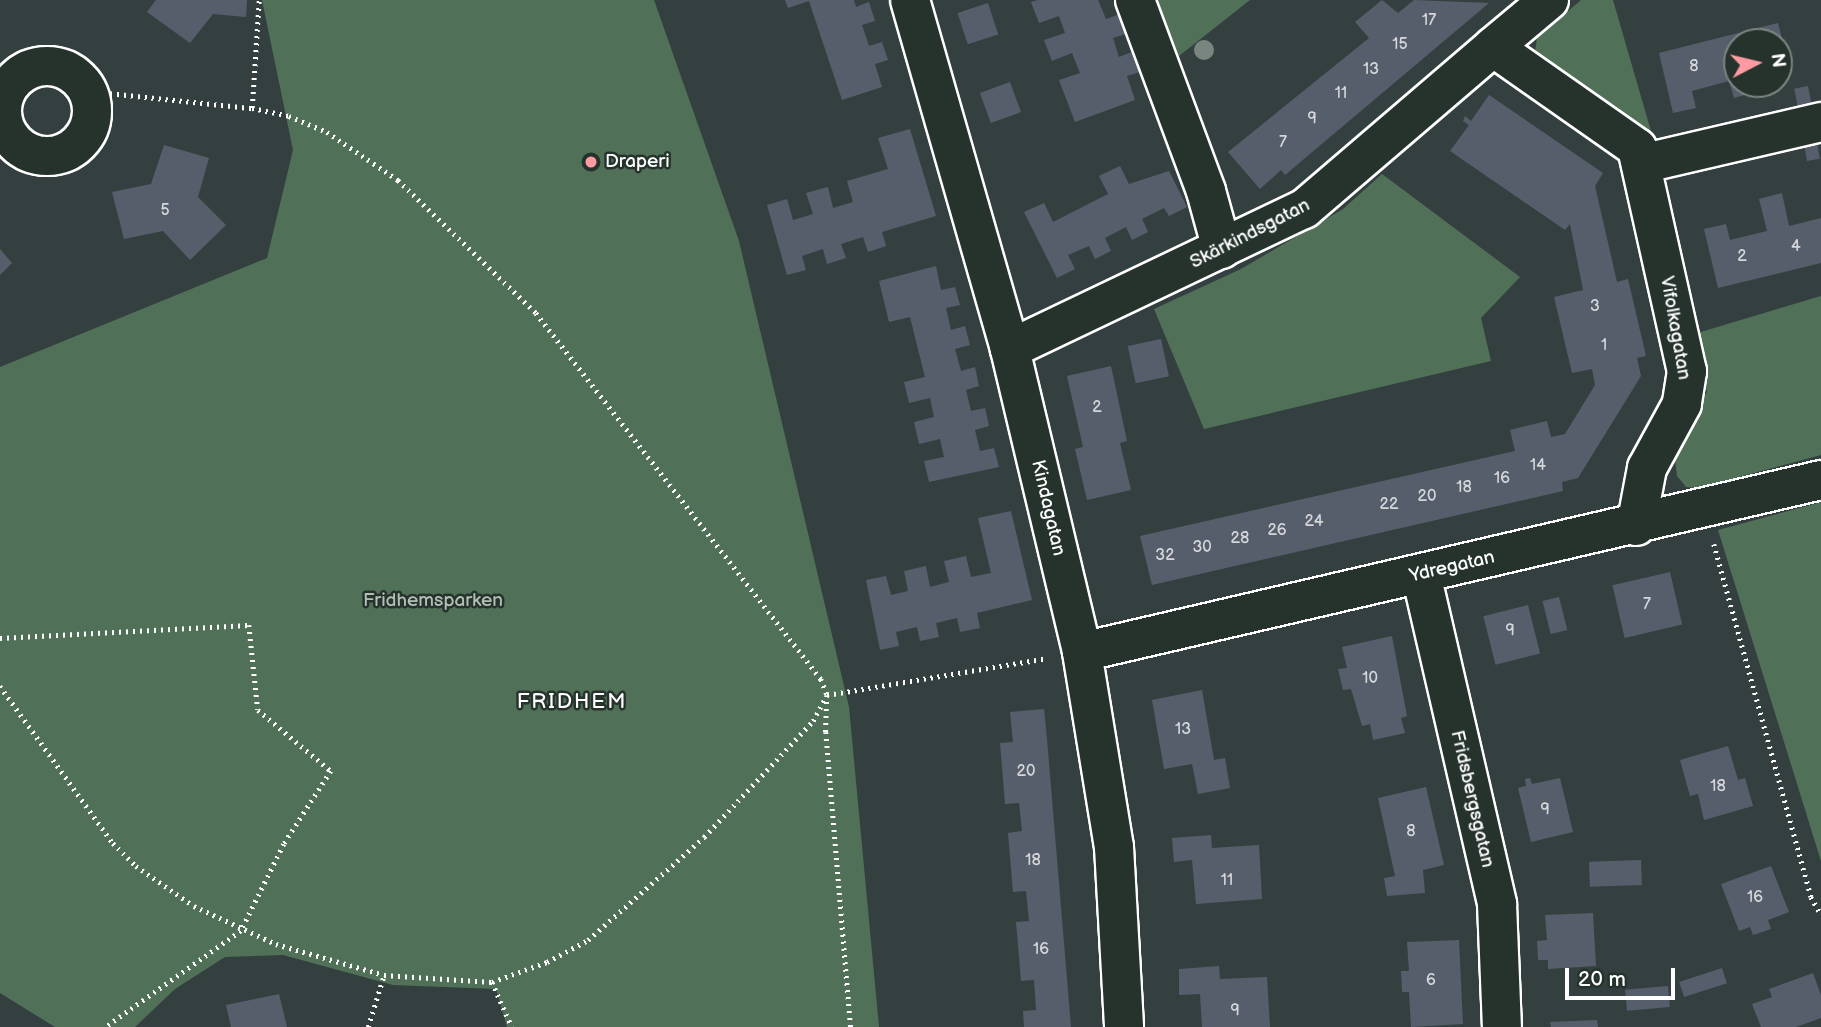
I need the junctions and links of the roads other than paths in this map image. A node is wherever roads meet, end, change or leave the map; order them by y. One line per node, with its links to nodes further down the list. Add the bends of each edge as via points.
1 (911, 0): 9 (street, Kindagatan)
2 (1135, 0): 8 (street, via 1206,191)
3 (1549, 0): 4 (street)
4 (1493, 47): 7 (street, Vifolkagatan, via 1637,148); 8 (street, Skärkindsgatan, via 1321,197)
5 (1, 107): 5 (street, via 13,80 39,66 69,70 89,91 93,106 86,135 63,154 33,154 20,147 9,136)
6 (1821, 122): 7 (street)
7 (1641, 164): 11 (street, Vifolkagatan, via 1687,371 1682,404 1647,468)
8 (1222, 249): 9 (street, Skärkindsgatan)
9 (1010, 349): 13 (street, Kindagatan)
10 (1821, 480): 11 (street, Ydregatan)
11 (1636, 526): 12 (street, Ydregatan)
12 (1421, 574): 13 (street, Ydregatan); 15 (street, Fridsbergsgatan, via 1497,904)
13 (1082, 652): 14 (street, Kindagatan, via 1114,847)
14 (1124, 1027)
15 (1502, 1027)

